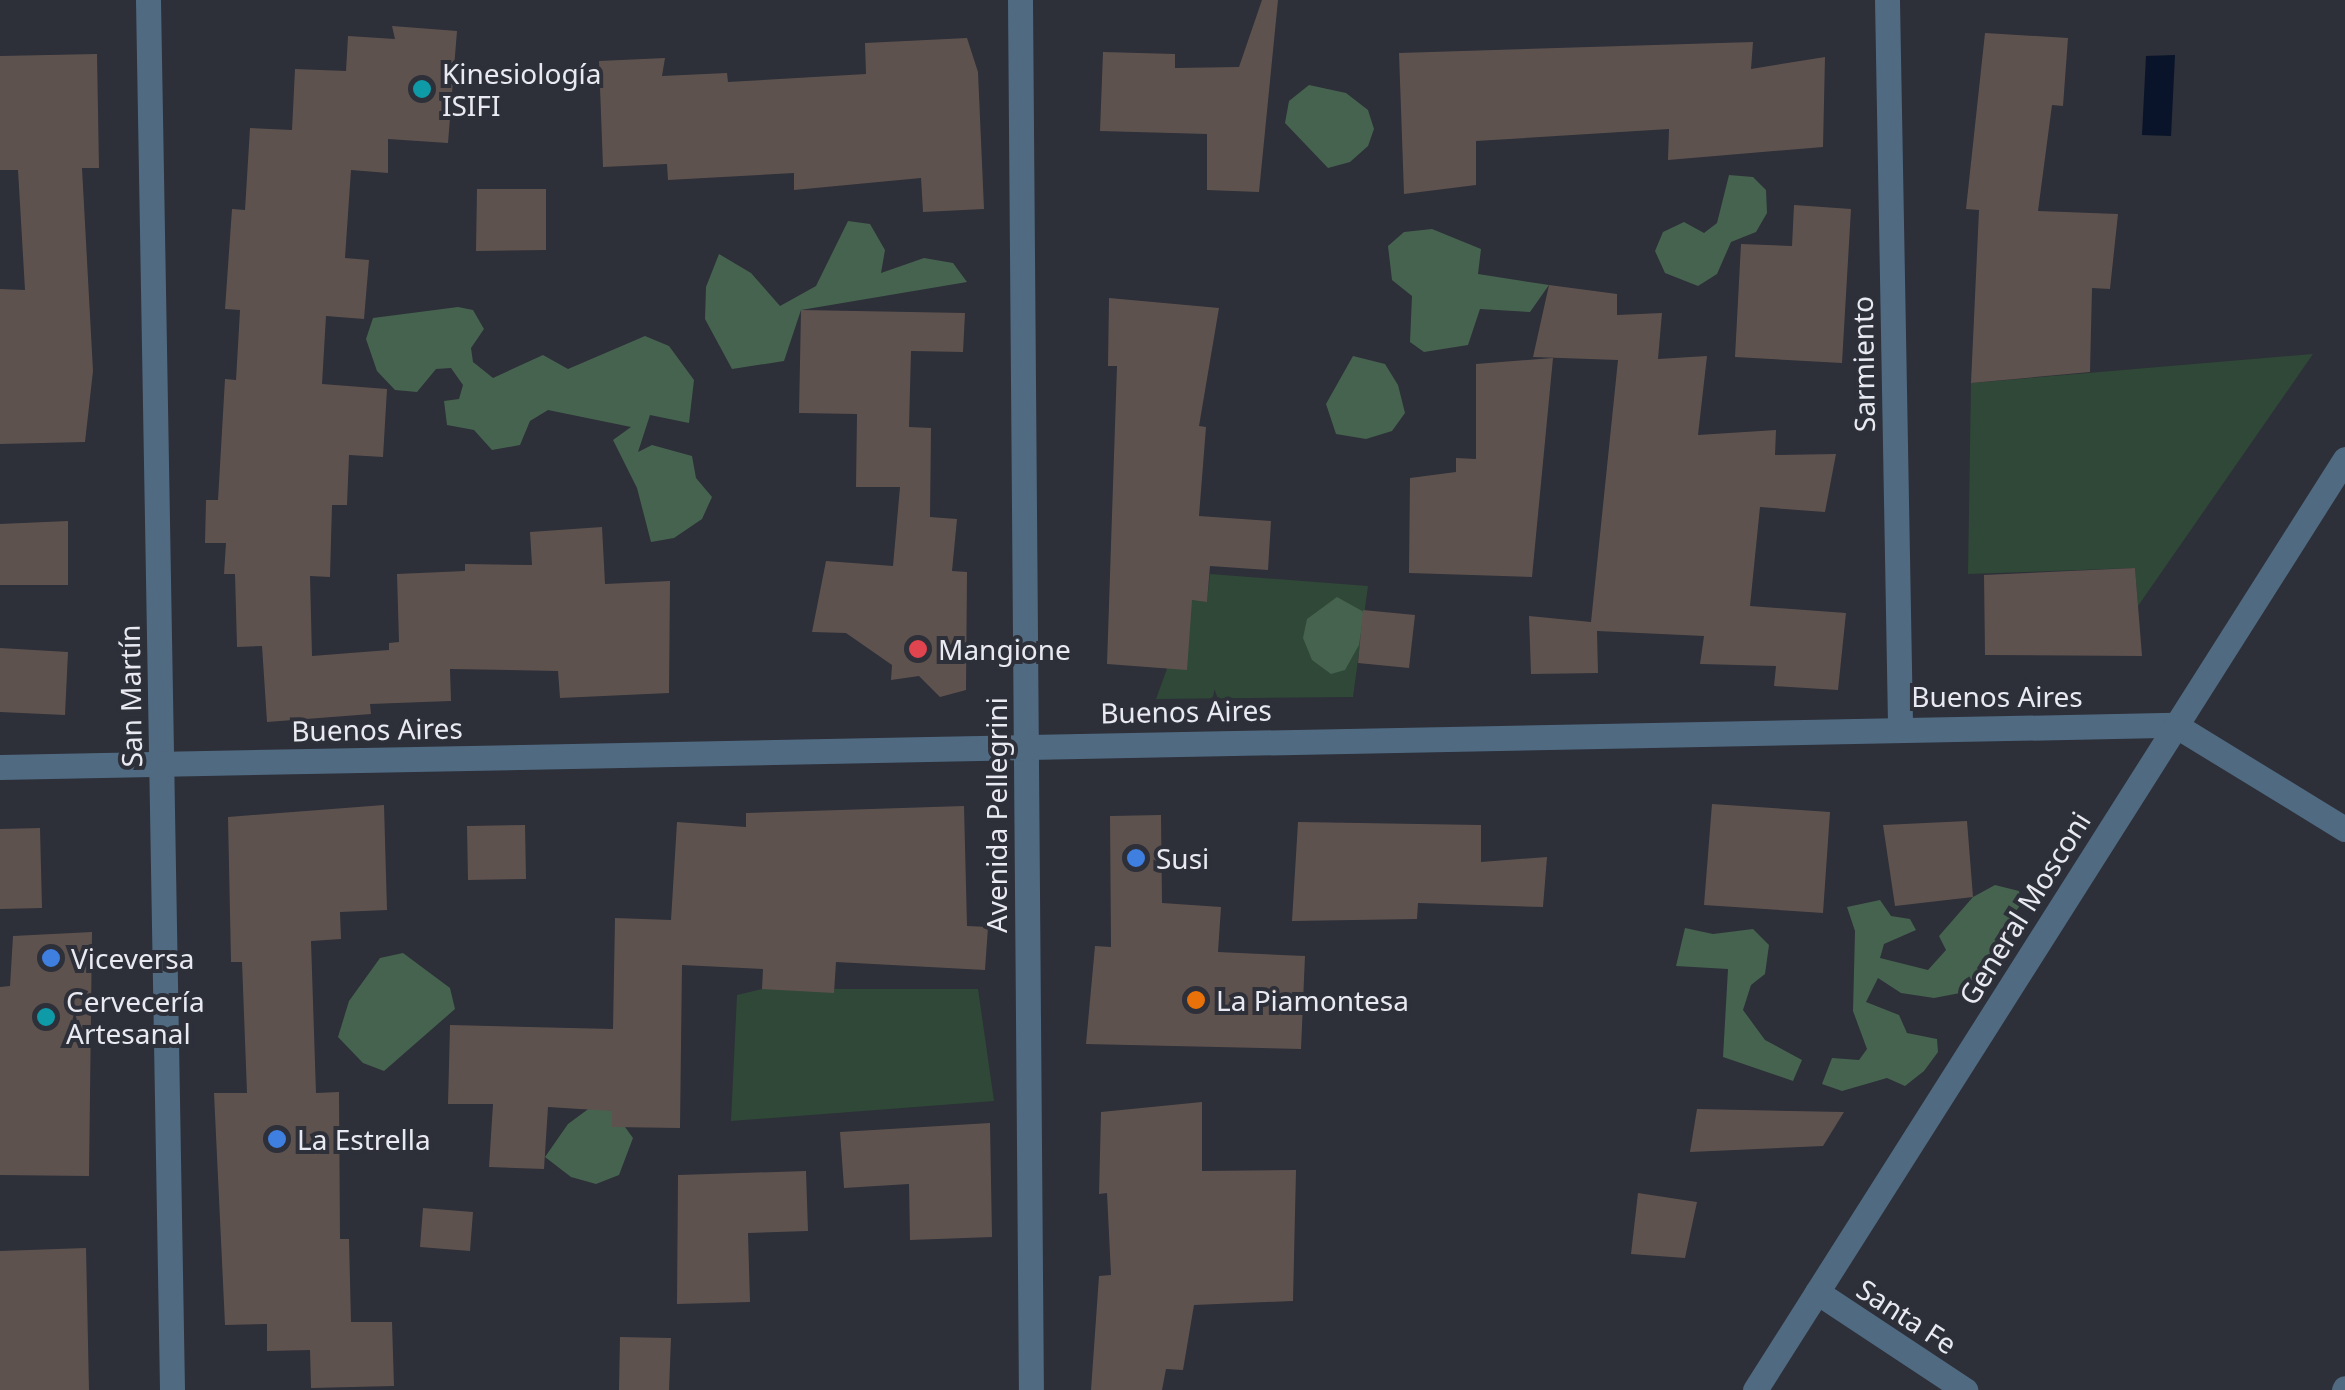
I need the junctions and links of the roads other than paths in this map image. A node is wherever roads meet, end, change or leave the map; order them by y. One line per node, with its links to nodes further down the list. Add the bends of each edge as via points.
1 (148, 0): 8 (street, San Martín)
2 (1020, 0): 7 (street, Avenida Pellegrini)
3 (1887, 0): 5 (street, Sarmiento)
4 (2345, 460): 6 (street, General Mosconi)
5 (1900, 726): 6 (street, Buenos Aires); 7 (street, Buenos Aires)
6 (2175, 726): 10 (street); 11 (street, General Mosconi)
7 (1026, 744): 8 (street, Buenos Aires); 13 (street, Avenida Pellegrini)
8 (161, 764): 9 (street, Buenos Aires); 12 (street, San Martín)
9 (0, 767)
10 (2345, 829)
11 (1816, 1292): 14 (street, General Mosconi); 15 (street, Santa Fe)
12 (172, 1390)
13 (1031, 1390)
14 (1755, 1390)
15 (1965, 1390)

